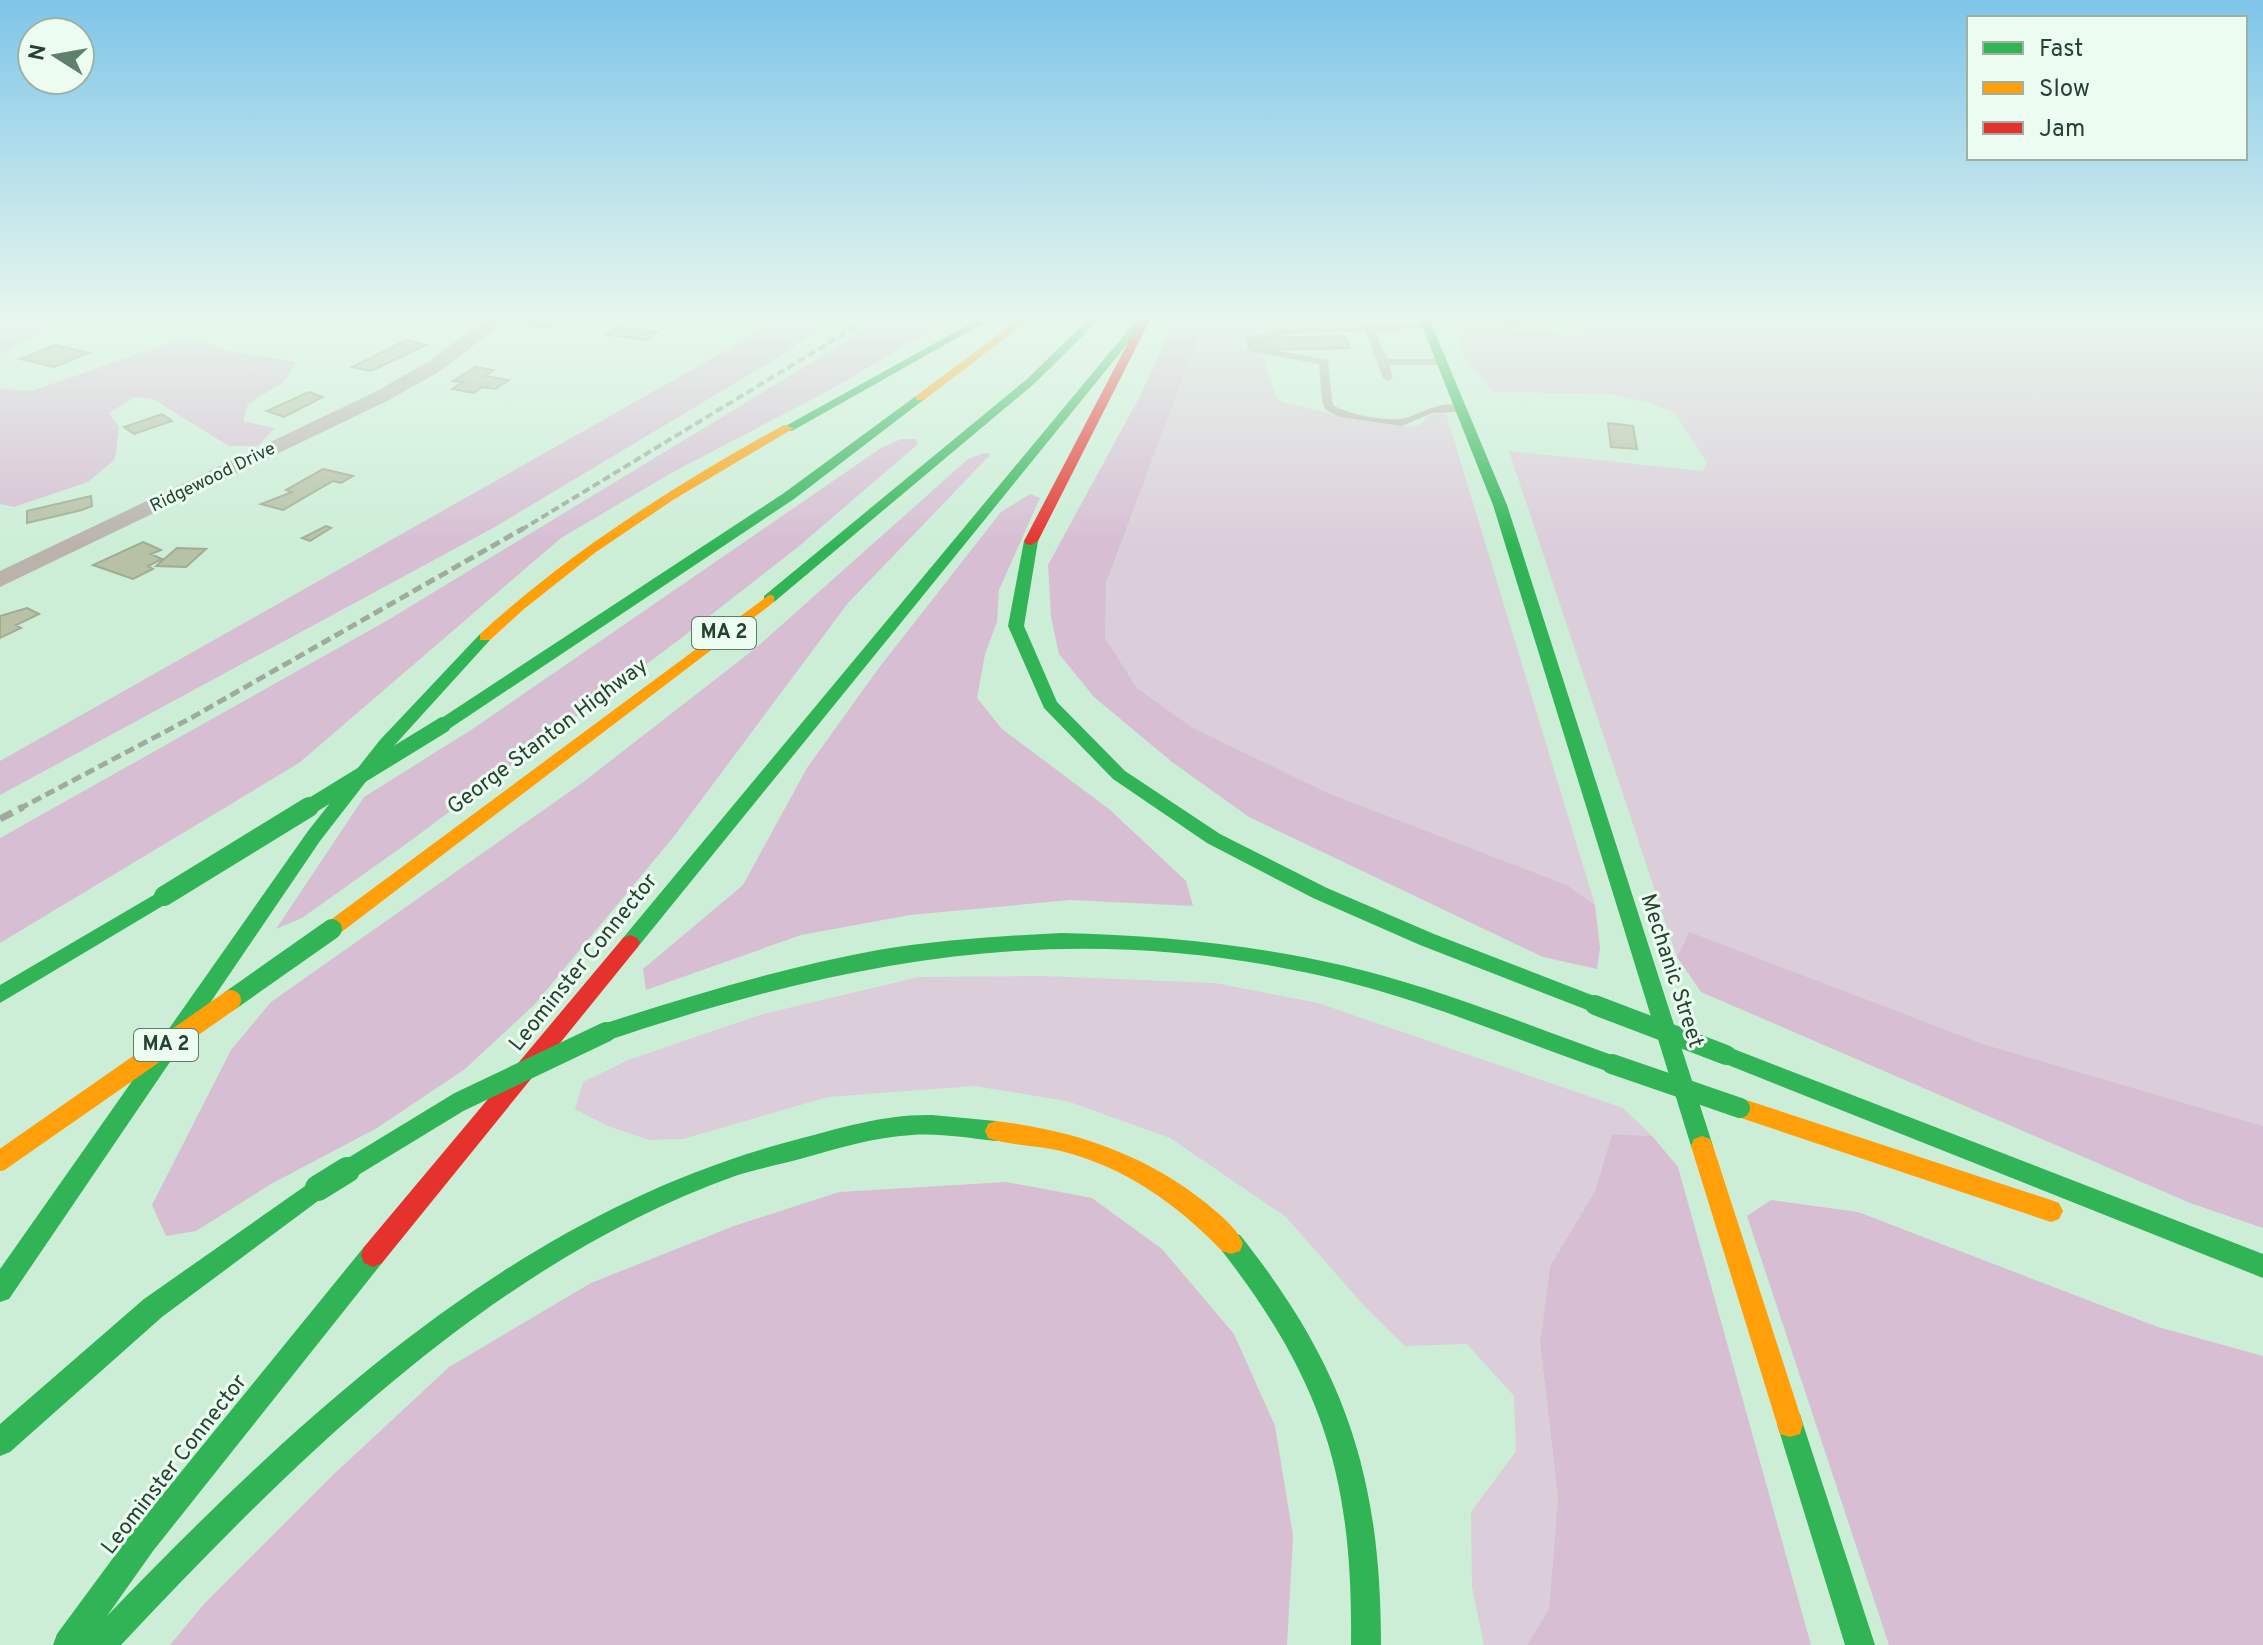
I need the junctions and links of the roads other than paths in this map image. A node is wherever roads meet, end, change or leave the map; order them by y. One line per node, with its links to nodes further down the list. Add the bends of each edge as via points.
1 (387, 393): 11 (street, Ridgewood Drive)
2 (855, 393): 19 (main road, via 633,518 551,579 449,671 380,748 314,835)
3 (927, 393): 13 (main road, bridge, via 789,496 443,725)
4 (1017, 393): 14 (main road, George Stanton Highway / MA 2, bridge, via 804,573 332,929)
5 (1083, 393): 21 (main road, Leominster Connector, via 392,1232 143,1541)
6 (1108, 393): 17 (main road, bridge, via 1019,574 1016,629 1021,653 1042,695 1074,734 1132,786 1298,886)
7 (1326, 393): 9 (lane, via 1330,408 1344,415 1402,423 1426,411)
8 (1454, 393): 9 (main road, Mechanic Street)
9 (1461, 409): 24 (main road, Mechanic Street, via 1500,505)
10 (0, 557): 11 (street)
11 (34, 564): 12 (street, Ridgewood Drive)
12 (0, 580)
13 (0, 995)
14 (0, 1161)
15 (2072, 1217): 20 (main road, bridge, via 1312,966 1209,948 1096,939 977,941 856,958 739,985 606,1032 459,1102 318,1188 207,1266)
16 (2160, 1246): 18 (main road)
17 (2263, 1266)
18 (2263, 1279)
19 (0, 1290)
20 (0, 1442)
21 (68, 1645)
22 (100, 1645): 23 (main road, via 303,1439 397,1360 539,1263 632,1210 769,1152 854,1130 937,1122 1028,1131 1112,1157 1184,1199 1242,1255 1299,1336 1346,1449 1367,1546)
23 (1366, 1645)
24 (1860, 1645)

